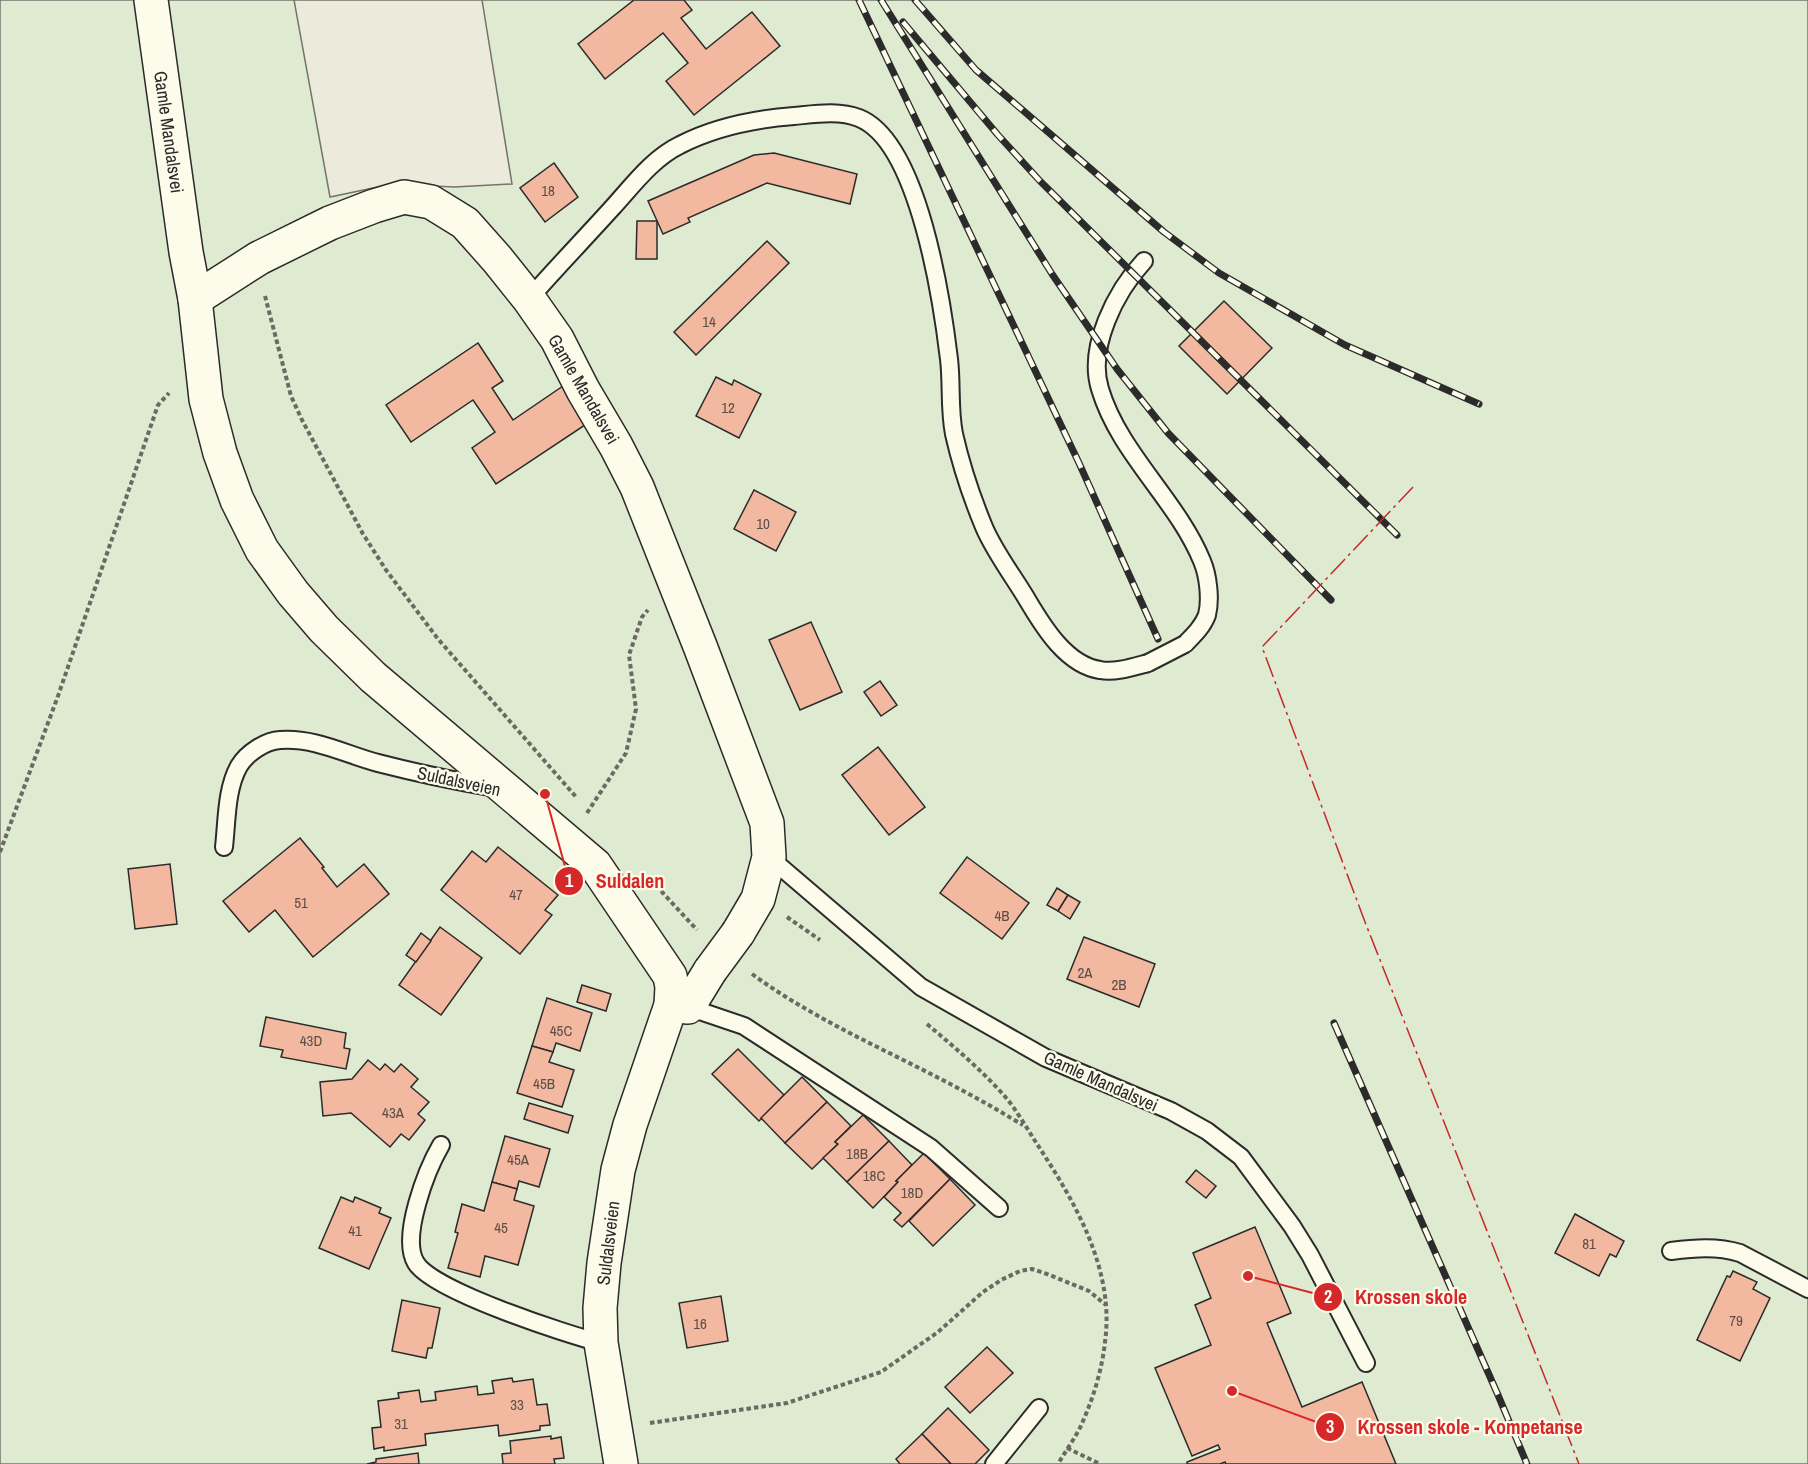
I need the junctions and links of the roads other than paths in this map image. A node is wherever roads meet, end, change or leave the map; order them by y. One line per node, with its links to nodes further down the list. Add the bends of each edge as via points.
1 (151, 0): 3 (street, Gamle Mandalsvei)
2 (1144, 261): 4 (lane, bridge, via 1116,299 1105,322 1097,373 1099,389 1123,439 1192,540 1203,563 1207,616 1185,644 1148,663 1101,671 1082,665 1069,655 1035,614 985,528 954,433 949,363 926,232 912,188 896,156 880,133 859,118 826,113 765,118 678,146 651,166)
3 (195, 298): 4 (street, Gamle Mandalsvei, via 259,258 330,223 404,197 431,202 465,223); 5 (street, Gamle Mandalsvei, via 206,399 220,453 237,500 262,550 293,593 335,640)
4 (529, 299): 7 (street, Gamle Mandalsvei, via 557,339 637,487 767,823)
5 (507, 790): 6 (lane, Suldalsveien, via 426,775 312,742 279,740 258,747 239,765 230,792); 8 (street, Suldalsveien, via 595,865 667,970)
6 (224, 847)
7 (769, 857): 8 (street, Gamle Mandalsvei, bridge, via 758,899 738,933); 14 (lane, Gamle Mandalsvei, via 921,987 1046,1058 1171,1111 1241,1156 1310,1255)
8 (680, 1006): 10 (lane, via 744,1026 931,1148); 13 (street, Suldalsveien, via 630,1125 618,1170 604,1263)
9 (441, 1145): 13 (lane, via 427,1172 414,1217 412,1248 416,1262 426,1274 454,1290 556,1330)
10 (999, 1208)
11 (1671, 1251): 12 (lane, via 1701,1247 1730,1250 1777,1270)
12 (1808, 1289)
13 (601, 1343): 16 (street, Suldalsveien)
14 (1366, 1363)
15 (1039, 1408): 17 (lane)
16 (621, 1464)
17 (994, 1464)

